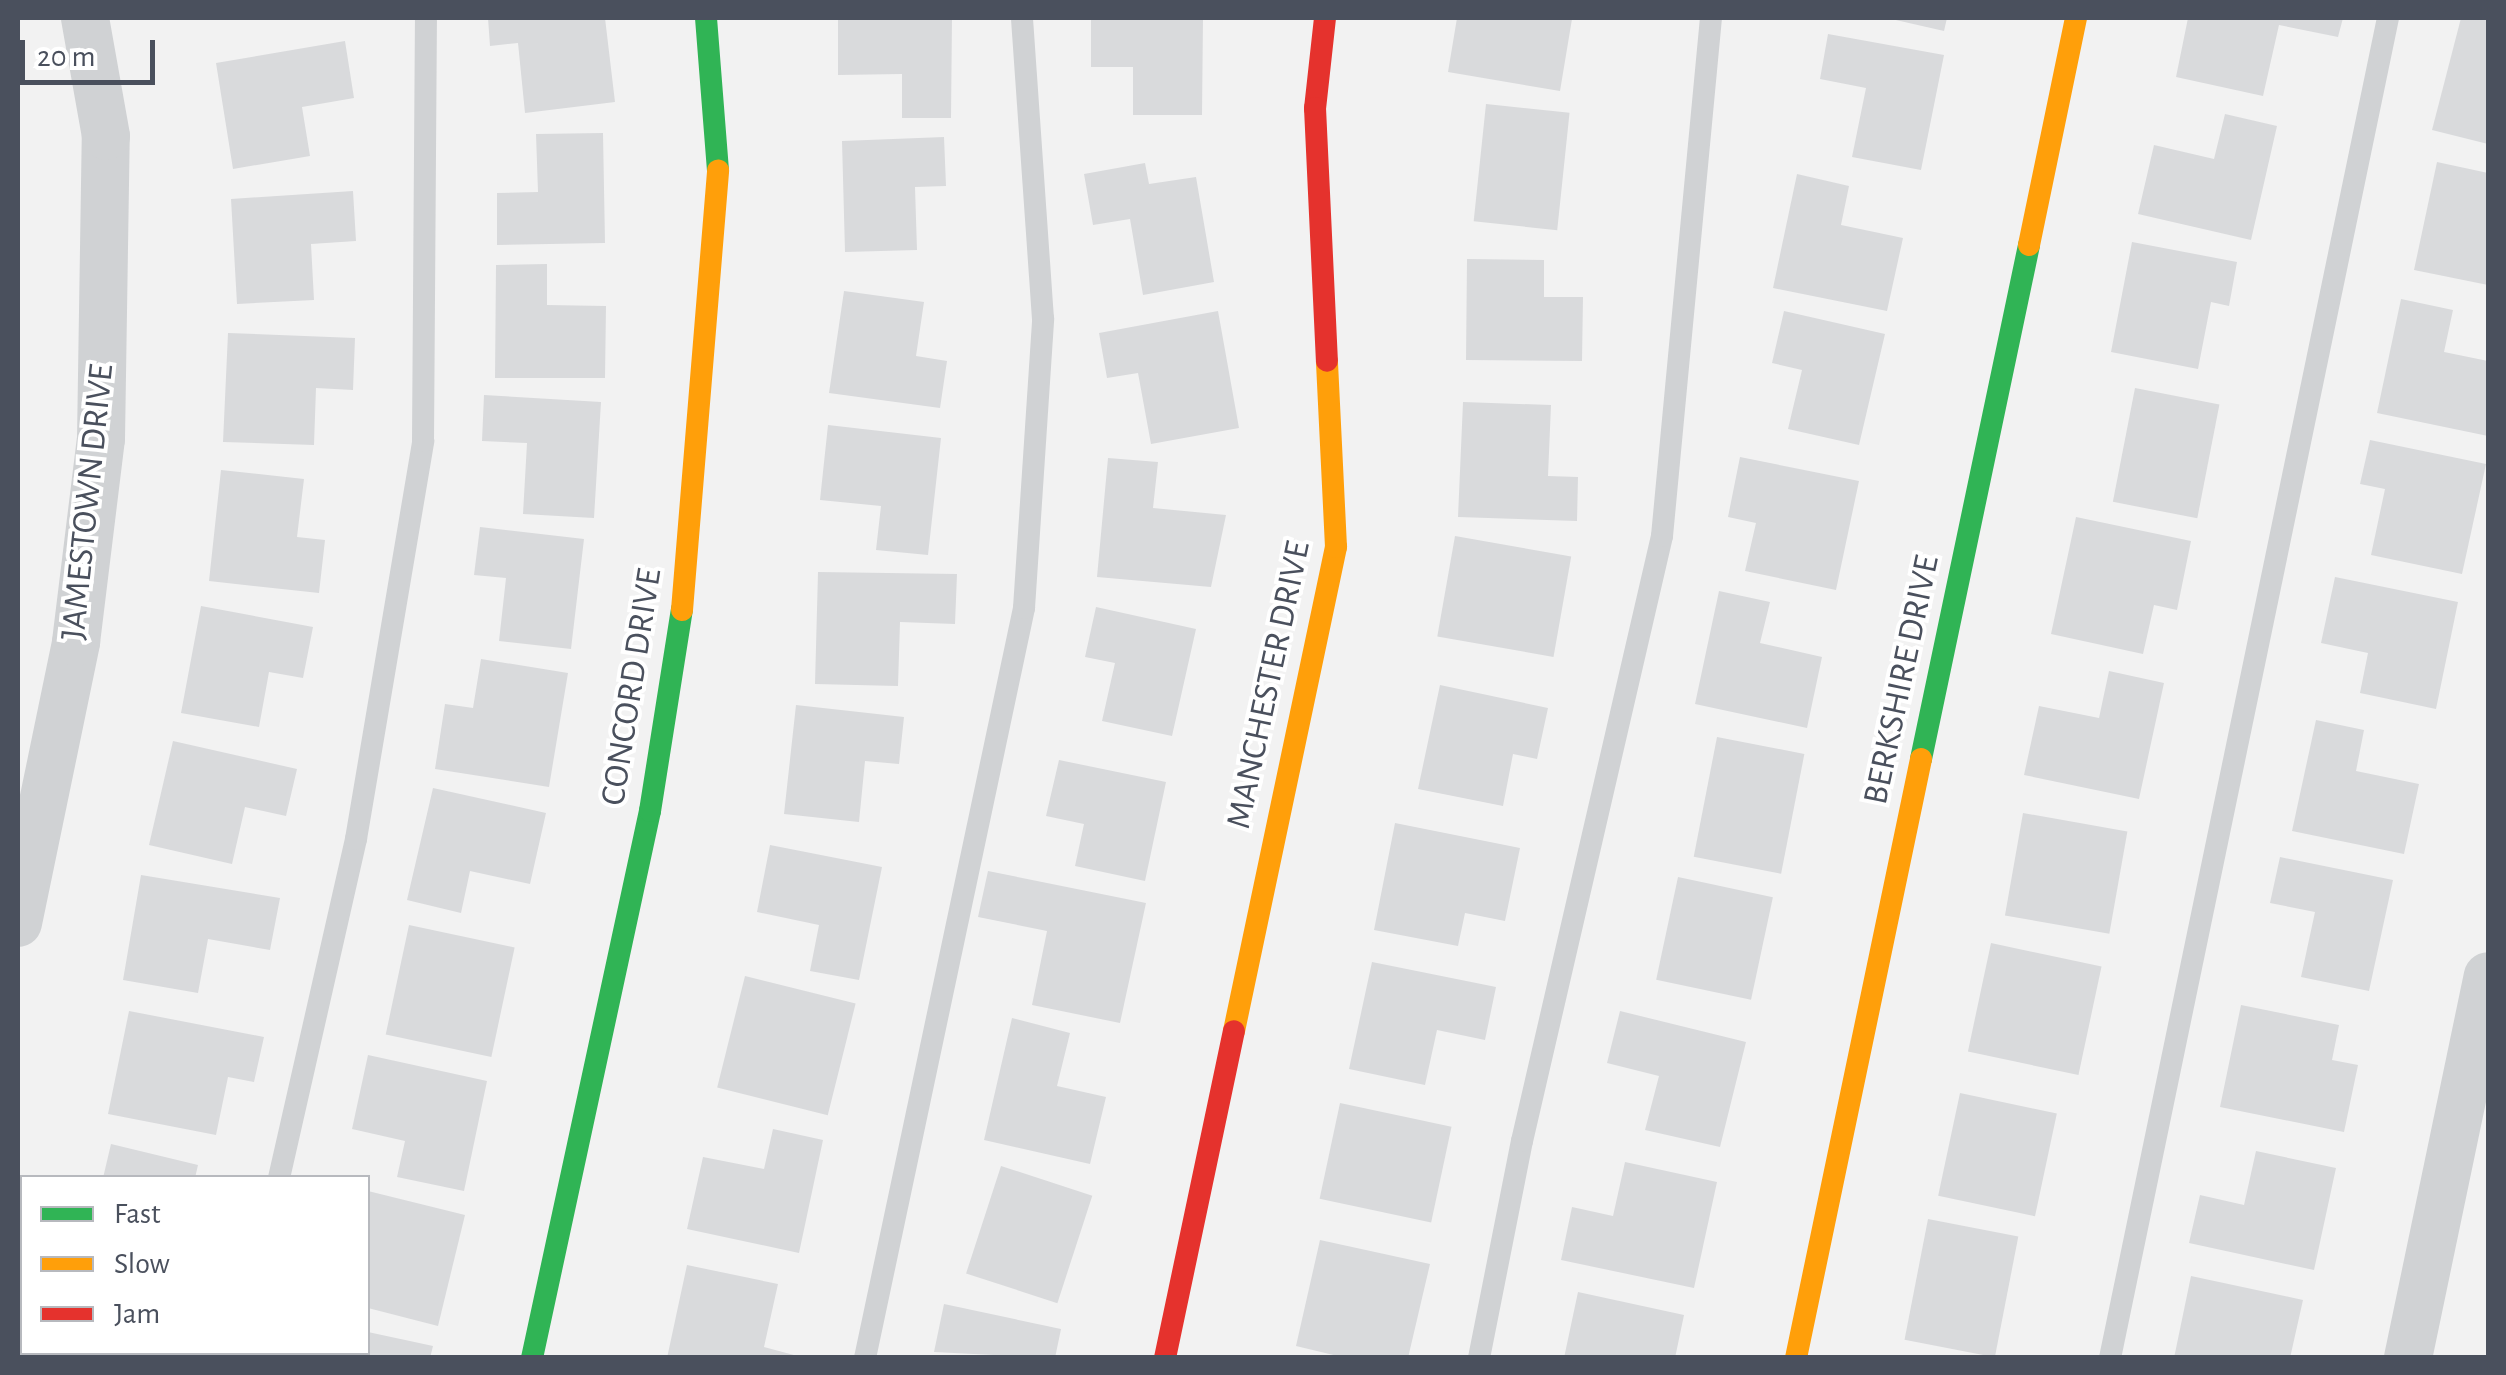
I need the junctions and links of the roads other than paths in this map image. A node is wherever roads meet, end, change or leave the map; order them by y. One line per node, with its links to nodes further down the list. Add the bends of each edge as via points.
1 (84, 18): 9 (street, JAMESTOWN DRIVE, via 106,136 101,439 76,642)
2 (426, 18): 11 (lane, via 423,442 356,839)
3 (706, 18): 12 (street, CONCORD DRIVE, via 718,176 685,592 650,812)
4 (1022, 18): 13 (lane, via 1043,319 1024,608)
5 (1325, 18): 14 (street, MANCHESTER DRIVE, via 1315,108 1336,547)
6 (1710, 18): 15 (lane, via 1662,536 1522,1142)
7 (2076, 18): 16 (street, BERKSHIRE DRIVE)
8 (2388, 18): 17 (lane)
9 (18, 924)
10 (2488, 976): 18 (street)
11 (280, 1175)
12 (532, 1358)
13 (865, 1358)
14 (1165, 1358)
15 (1480, 1358)
16 (1796, 1358)
17 (2110, 1358)
18 (2408, 1358)

